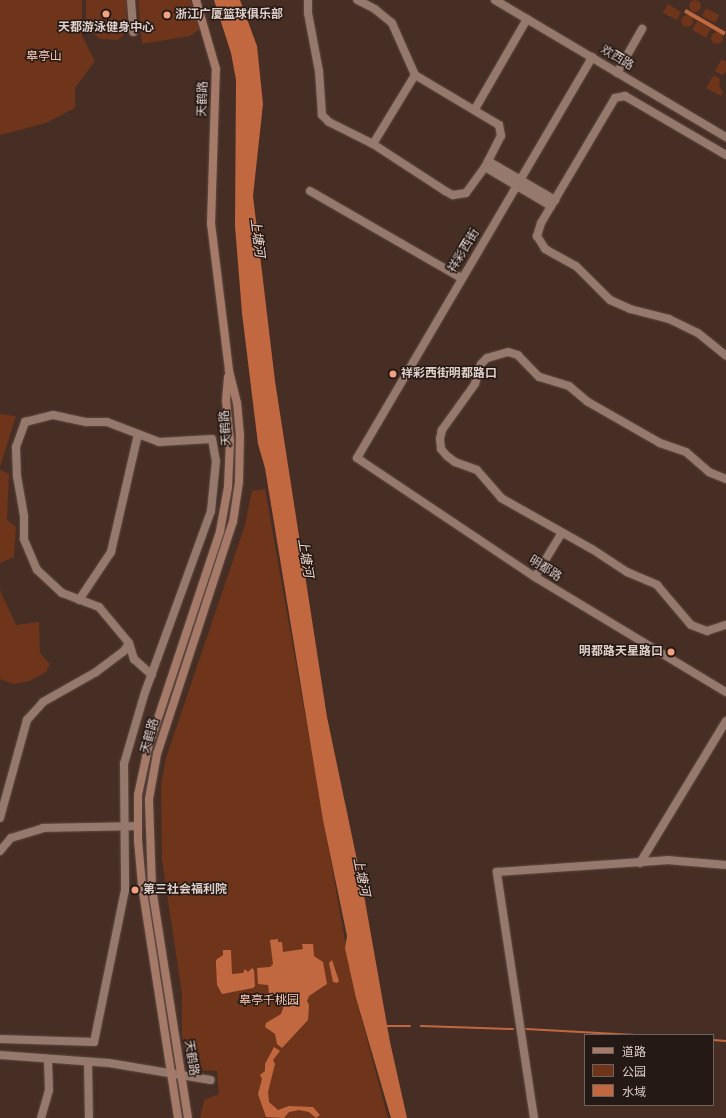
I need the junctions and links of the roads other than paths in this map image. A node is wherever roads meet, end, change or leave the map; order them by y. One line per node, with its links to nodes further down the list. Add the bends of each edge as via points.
1 (131, 0): 8 (street)
2 (196, 0): 24 (main road, 天鹤路, via 216,70 211,224)
3 (308, 0): 15 (street, via 319,71 322,115 329,122)
4 (357, 0): 11 (street, via 375,9 392,23)
5 (495, 0): 6 (street, 欢西路)
6 (527, 19): 9 (street, 欢西路); 12 (street)
7 (642, 29): 10 (street)
8 (133, 32)
9 (592, 57): 10 (street, 欢西路); 19 (street, 祥彩西街)
10 (618, 72): 13 (street, 欢西路)
11 (415, 75): 12 (street); 15 (street)
12 (475, 109): 18 (street, via 495,121 501,130)
13 (715, 130): 14 (street, 欢西路); 16 (street)
14 (726, 137)
15 (373, 144): 18 (street, via 453,195 466,193)
16 (708, 144): 17 (street); 21 (street, via 626,96 620,96 612,102)
17 (726, 155)
18 (487, 164): 19 (street)
19 (518, 183): 21 (street); 22 (street, 祥彩西街)
20 (310, 191): 22 (street)
21 (553, 203): 23 (street, via 537,230 539,242 545,249 576,266 610,300 630,309 669,319 698,333)
22 (461, 278): 26 (street, 祥彩西街)
23 (726, 356)
24 (229, 370): 38 (main road, 天鹤路, via 226,400 230,442 228,487 221,524 148,748 138,795); 47 (main road, 天鹤路, via 237,403 240,436 239,482 233,522 156,754 149,800 152,887)
25 (138, 434): 30 (street, via 111,552); 30 (street, via 108,422 86,422 53,415 25,422 16,447 24,539 37,570 62,593); 33 (street, via 159,442 212,439 216,461 211,511)
26 (357, 458): 29 (street, 明都路)
27 (726, 480): 28 (street, via 709,472 686,452 660,443 613,417 588,402 569,386 539,377 518,355 508,352 487,358 481,364 475,384 442,430 441,449 454,462 477,470 501,498)
28 (561, 534): 29 (street); 31 (street, via 592,549 627,572 656,585 691,625 707,631)
29 (535, 577): 34 (street, 明都路)
30 (79, 600): 32 (street, via 99,608)
31 (726, 625)
32 (129, 643): 33 (street, via 134,659); 36 (street, via 124,651 96,672 43,702 27,720)
33 (152, 675): 37 (street, via 124,764)
34 (726, 692)
35 (726, 721): 40 (street)
36 (0, 818)
37 (124, 826): 38 (street); 39 (street, via 43,828 11,838); 42 (street, via 126,890 94,1042)
38 (138, 826): 46 (main road, 天鹤路, via 142,885)
39 (2, 845)
40 (640, 863): 41 (street, via 667,860); 53 (street, via 497,872)
41 (726, 864)
42 (0, 1039)
43 (0, 1056): 44 (street)
44 (48, 1060): 45 (street); 49 (street, via 49,1090)
45 (88, 1062): 46 (street, via 109,1063); 50 (street)
46 (171, 1074): 47 (street); 51 (main road, 天鹤路)
47 (182, 1077): 48 (street); 52 (main road, 天鹤路)
48 (211, 1080)
49 (41, 1118)
50 (89, 1118)
51 (178, 1118)
52 (188, 1118)
53 (534, 1118)

